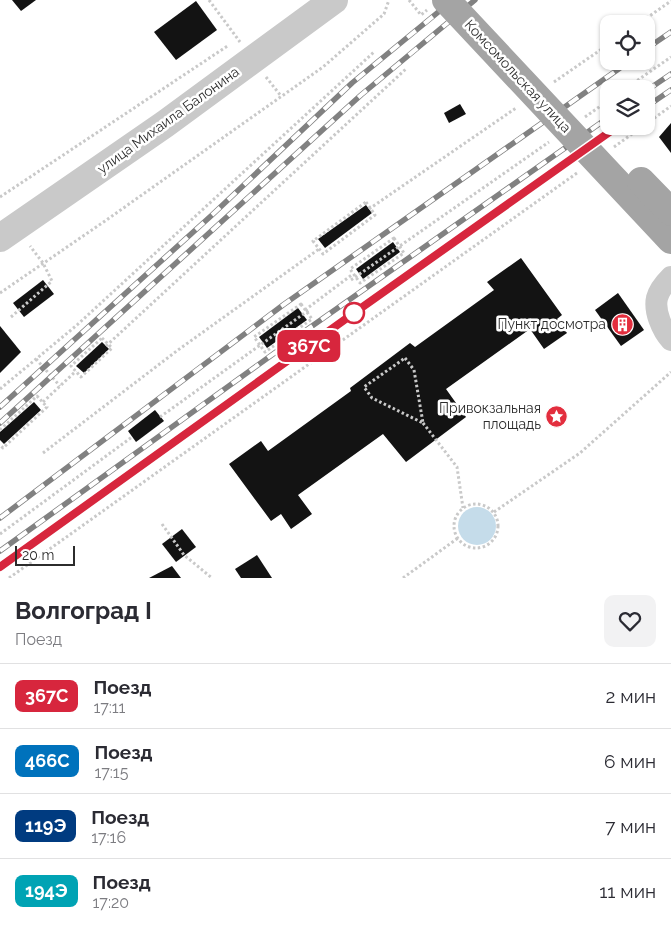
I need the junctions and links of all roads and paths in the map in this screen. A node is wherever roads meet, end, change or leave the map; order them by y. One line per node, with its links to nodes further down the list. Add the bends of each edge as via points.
1 (209, 0): 10 (path)
2 (334, 0): 10 (street, улица Михаила Балонина)
3 (389, 0): 33 (path, via 384,14 323,67)
4 (409, 0): 8 (path)
5 (446, 0): 30 (main road, Комсомольская улица, bridge)
6 (468, 0): 28 (main road, Комсомольская улица, bridge)
7 (671, 1): 9 (path)
8 (421, 15)
9 (651, 15)
10 (246, 44): 26 (path); 29 (street, улица Михаила Балонина, via 165,124)
11 (600, 50): 16 (path)
12 (374, 52): 43 (path)
13 (671, 56): 15 (path)
14 (407, 68): 42 (path)
15 (638, 80)
16 (551, 83)
17 (518, 106): 27 (path)
18 (600, 106): 20 (path)
19 (671, 106): 21 (path)
20 (585, 117)
21 (655, 118)
22 (630, 135): 24 (path)
23 (552, 139): 31 (path)
24 (610, 149)
25 (578, 173): 60 (path)
26 (0, 197)
27 (369, 208): 32 (path, via 376,215 323,254); 32 (path, via 366,202 313,241)
28 (671, 212)
29 (0, 238)
30 (671, 240)
31 (400, 246): 34 (path, via 394,238 350,268); 34 (path, via 404,253 360,284); 36 (path)
32 (319, 249): 54 (path, via 178,350)
33 (43, 263): 37 (path); 39 (path, via 52,282)
34 (354, 274): 38 (path)
35 (671, 277): 40 (street, via 657,298 660,321)
36 (351, 280)
37 (0, 293)
38 (307, 310): 41 (path); 41 (path, via 301,304 254,337); 41 (path, via 312,319 265,352)
39 (11, 317)
40 (671, 340)
41 (259, 344): 49 (path)
42 (106, 345): 44 (path, via 102,338 71,366); 44 (path, via 112,348 81,377)
43 (36, 359): 46 (path); 47 (path)
44 (76, 371): 46 (path)
45 (671, 372): 56 (path, via 580,453)
46 (60, 386): 48 (path)
47 (0, 389)
48 (43, 402): 51 (path, via 37,396); 53 (path, via 47,406 3,448)
49 (160, 417)
50 (423, 423): 50 (path, via 414,370 405,358 364,387 372,398); 55 (path, via 457,467)
51 (0, 430)
52 (132, 437): 58 (path)
53 (0, 445)
54 (43, 453)
55 (463, 508): 56 (path, via 476,503); 59 (path, via 455,518)
56 (494, 512): 59 (path, via 499,524 492,542 474,548)
57 (162, 524): 61 (path, via 184,555)
58 (0, 534)
59 (458, 538): 62 (path)
60 (9, 578)
61 (212, 578)
62 (403, 578)

